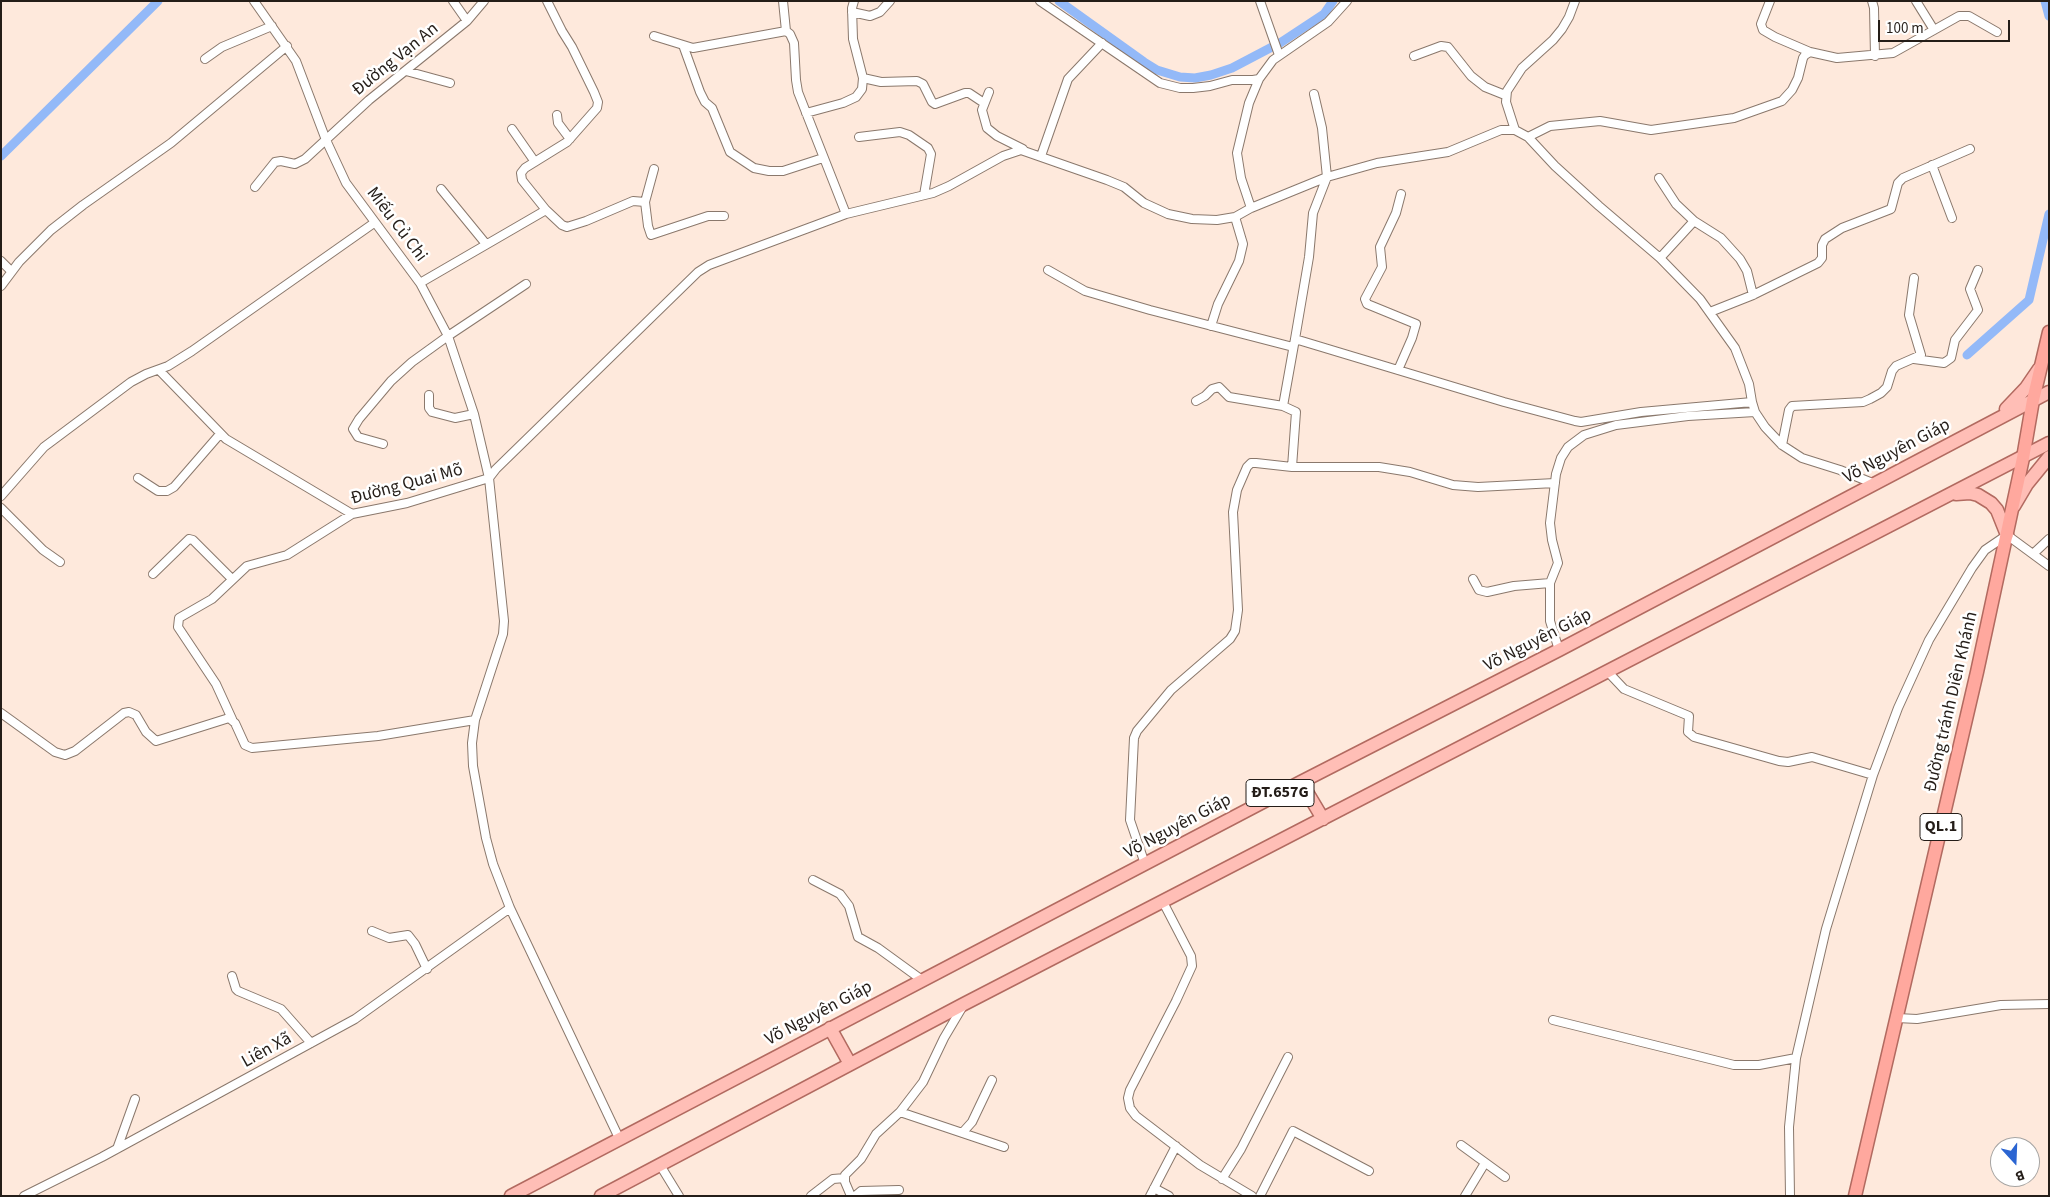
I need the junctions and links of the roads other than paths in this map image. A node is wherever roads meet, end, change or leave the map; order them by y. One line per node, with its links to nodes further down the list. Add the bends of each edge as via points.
1 (254, 1): 17 (street, Miếu Củ Chi)
2 (453, 1): 16 (street)
3 (484, 1): 16 (street, Đường Vạn An)
4 (547, 1): 45 (street, via 598,102 596,112)
5 (783, 1): 19 (street)
6 (854, 1): 15 (street)
7 (890, 1): 15 (street, via 880,12 870,16)
8 (1040, 1): 22 (street)
9 (1260, 1): 26 (street)
10 (1348, 1): 26 (street, via 1328,22)
11 (1575, 1): 36 (street, via 1554,40 1522,68)
12 (1770, 1): 25 (street, via 1761,24 1763,30)
13 (1872, 1): 28 (street)
14 (1916, 1): 18 (street)
15 (852, 12): 31 (street, via 853,39)
16 (467, 21): 30 (street, Đường Vạn An)
17 (272, 26): 23 (street, Miếu Củ Chi); 29 (street, via 222,47)
18 (1934, 30): 20 (street, via 1964,15); 28 (street, via 1893,53)
19 (786, 31): 24 (street, via 693,48); 38 (street, via 793,40 796,80)
20 (1997, 32)
21 (654, 36): 24 (street)
22 (1102, 43): 32 (street, via 1170,86 1193,88 1232,80); 48 (street, via 1068,79)
23 (287, 46): 44 (street, Miếu Củ Chi, via 305,80); 73 (street, via 172,143 63,220)
24 (683, 46): 49 (street, via 700,92 712,108 730,152 754,168 777,172)
25 (1810, 52): 28 (street, via 1837,58); 43 (street, via 1803,58 1792,90 1782,100 1734,118 1652,130 1600,120 1550,126)
26 (1279, 55): 32 (street)
27 (1414, 56): 36 (street, via 1441,46 1448,47 1471,76 1485,87)
28 (1876, 56)
29 (205, 59)
30 (406, 71): 33 (street); 44 (street, Đường Vạn An)
31 (863, 78): 37 (street, via 881,82 918,81 935,104 969,93); 38 (street, via 862,90 856,97)
32 (1259, 79): 60 (street, via 1252,92 1237,149 1241,178)
33 (450, 83)
34 (989, 92): 37 (street)
35 (1314, 94): 53 (street, via 1322,128)
36 (1505, 95): 41 (street)
37 (984, 104): 47 (street, via 982,114 989,131)
38 (806, 113): 49 (street)
39 (557, 115): 45 (street, via 558,123)
40 (512, 129): 50 (street)
41 (1514, 130): 43 (street); 53 (street, via 1500,130 1448,152 1377,163)
42 (859, 137): 58 (street, via 900,132 928,148 931,154)
43 (1528, 137): 69 (street, via 1555,166)
44 (326, 140): 55 (street, Đường Vạn An, via 298,162 272,164); 67 (street, Miếu Củ Chi, via 346,183)
45 (570, 140): 50 (street)
46 (1970, 149): 51 (street)
47 (1023, 150): 48 (street); 58 (street, via 1003,156 949,186)
48 (1041, 156): 64 (street, via 1124,187 1144,203 1168,214 1205,220)
49 (823, 158): 62 (street)
50 (535, 162): 61 (street, via 525,168 521,177)
51 (1932, 165): 65 (street); 78 (street, via 1900,181 1888,212 1842,228 1825,239 1818,263)
52 (654, 170): 59 (street)
53 (1327, 177): 60 (street); 83 (street, via 1313,213)
54 (1659, 178): 66 (street, via 1676,204)
55 (255, 187)
56 (441, 189): 68 (street)
57 (1401, 194): 87 (street, via 1380,247 1382,267 1365,299 1367,304 1416,324)
58 (924, 195): 62 (street)
59 (645, 202): 61 (street, via 632,200 567,227); 63 (street, via 651,235 708,216)
60 (1251, 208): 64 (street)
61 (546, 210): 68 (street)
62 (846, 214): 105 (street, via 698,272)
63 (724, 216)
64 (1235, 217): 80 (street, via 1243,244)
65 (1952, 218)
66 (1694, 221): 69 (street); 78 (street, via 1720,238 1740,259 1747,271)
67 (374, 223): 75 (street, Miếu Củ Chi); 86 (street, via 192,351)
68 (486, 244): 75 (street)
69 (1660, 258): 79 (street)
70 (1, 261): 73 (street)
71 (1048, 270): 80 (street, via 1085,291)
72 (1978, 270): 84 (street, via 1970,289 1978,310 1955,340 1951,358 1937,363)
73 (11, 271): 77 (street)
74 (1914, 278): 84 (street, via 1909,315 1922,353)
75 (420, 283): 82 (street, Miếu Củ Chi)
76 (526, 284): 82 (street)
77 (1, 286)
78 (1753, 295): 79 (street)
79 (1710, 312): 92 (street, via 1740,359 1750,384)
80 (1211, 326): 83 (street)
81 (2049, 332): 85 (highway, Đường tránh Diên Khánh / QL.1)
82 (448, 336): 95 (street, Miếu Củ Chi); 98 (street, via 399,373 356,423 356,435)
83 (1294, 343): 87 (street); 93 (street)
84 (1914, 359): 100 (street, via 1893,368 1887,387 1864,402 1792,406 1788,410)
85 (2040, 367): 90 (highway, Đường tránh Diên Khánh / QL.1); 96 (main road, via 2026,388)
86 (159, 370): 97 (street); 108 (street, via 131,382 44,447)
87 (1398, 370): 92 (street, via 1581,422 1641,412)
88 (2049, 392): 90 (main road, Võ Nguyên Giáp / ĐT.657G)
89 (429, 395): 95 (street, via 432,412 455,418)
90 (2033, 400): 96 (main road, Võ Nguyên Giáp / ĐT.657G); 102 (highway, Đường tránh Diên Khánh / QL.1)
91 (1196, 401): 93 (street, via 1212,388 1219,387 1229,397)
92 (1752, 402): 94 (street)
93 (1283, 406): 103 (street, via 1296,412)
94 (1755, 412): 100 (street); 106 (street, via 1638,422 1596,430 1568,447 1561,458)
95 (474, 414): 105 (street, Miếu Củ Chi)
96 (1994, 421): 107 (main road, Võ Nguyên Giáp / ĐT.657G)
97 (220, 434): 104 (street, via 167,491 158,492); 112 (street)
98 (383, 444)
99 (2049, 444): 102 (main road, ĐT.657G)
100 (1782, 445): 107 (street, via 1812,463)
101 (2049, 456): 111 (main road, via 2026,484)
102 (2023, 458): 109 (main road, ĐT.657G); 111 (highway, Đường tránh Diên Khánh / QL.1)
103 (1292, 467): 106 (street, via 1379,467 1453,485 1478,487); 130 (street, via 1256,463 1247,467 1237,490 1233,512 1238,610 1236,631 1171,690 1134,738 1130,820)
104 (138, 478)
105 (489, 478): 112 (street, Đường Quai Mõ, via 407,503); 126 (street, Miếu Củ Chi, via 504,632)
106 (1555, 483): 121 (street, via 1551,531 1558,563)
107 (1874, 484): 122 (main road, Võ Nguyên Giáp / ĐT.657G)
108 (1, 496)
109 (1949, 496): 113 (main road, via 1970,493 1983,497 1997,510); 123 (main road, ĐT.657G)
110 (1, 508): 116 (street, via 43,550)
111 (2011, 513): 113 (highway, Đường tránh Diên Khánh / QL.1)
112 (352, 514): 119 (street, Đường Quai Mõ, via 287,555 252,564)
113 (2007, 535): 115 (street); 127 (street, via 1985,550 1929,640); 140 (highway, Đường tránh Diên Khánh / QL.1)
114 (2049, 539): 115 (street)
115 (2033, 554): 117 (street)
116 (60, 562)
117 (2049, 566)
118 (153, 574): 119 (street, via 189,539)
119 (232, 579): 125 (street, Đường Quai Mõ, via 212,598 179,618 177,624 219,688)
120 (1473, 579): 121 (street, via 1479,590 1488,592)
121 (1550, 583): 122 (street, via 1550,621)
122 (1559, 650): 128 (main road, Võ Nguyên Giáp / ĐT.657G)
123 (1607, 671): 127 (street, via 1629,692 1689,716 1688,732 1694,737 1780,761 1812,757); 129 (main road, ĐT.657G)
124 (1, 713): 125 (street, via 56,752 65,754 75,751 124,713 136,714 156,742 226,717)
125 (232, 719): 126 (street, via 245,745 252,748 378,736)
126 (475, 720): 133 (street, Miếu Củ Chi, via 472,757 486,838)
127 (1872, 775): 145 (street, via 1826,929)
128 (1301, 782): 129 (main road); 130 (main road, Võ Nguyên Giáp / ĐT.657G)
129 (1323, 820): 132 (main road, ĐT.657G)
130 (1145, 864): 137 (main road, Võ Nguyên Giáp / ĐT.657G)
131 (813, 880): 137 (street, via 840,894 849,906 858,937)
132 (1162, 902): 138 (main road, ĐT.657G); 153 (street, via 1191,956 1192,966 1137,1073 1128,1098 1136,1116)
133 (510, 908): 135 (street, Liên Xã); 151 (street, Miếu Củ Chi)
134 (372, 931): 135 (street, via 392,938 408,936)
135 (427, 969): 143 (street, Liên Xã, via 372,1008)
136 (232, 976): 143 (street, via 238,992 281,1008)
137 (922, 980): 142 (main road, Võ Nguyên Giáp / ĐT.657G)
138 (964, 1004): 146 (main road, ĐT.657G); 149 (street, via 927,1076)
139 (2049, 1004): 140 (street, via 2001,1005 1917,1019)
140 (1897, 1018): 176 (highway, Đường tránh Diên Khánh / QL.1)
141 (1553, 1020): 145 (street, via 1734,1065 1759,1065)
142 (830, 1028): 146 (main road); 151 (main road, Võ Nguyên Giáp / ĐT.657G)
143 (311, 1043): 155 (street, Liên Xã)
144 (1288, 1057): 161 (street)
145 (1796, 1058): 175 (street, via 1789,1128)
146 (850, 1064): 157 (main road, ĐT.657G)
147 (992, 1080): 150 (street, via 972,1122)
148 (135, 1099): 155 (street)
149 (900, 1112): 150 (street); 160 (street, via 876,1134)
150 (963, 1132): 154 (street)
151 (619, 1138): 165 (main road, Võ Nguyên Giáp / ĐT.657G)
152 (1461, 1145): 156 (street)
153 (1176, 1146): 161 (street); 162 (street)
154 (1004, 1147)
155 (117, 1149): 164 (street, Liên Xã)
156 (1485, 1163): 159 (street); 174 (street)
157 (660, 1165): 166 (main road, ĐT.657G); 167 (street)
158 (1369, 1171): 173 (street, via 1293,1132)
159 (1505, 1176)
160 (845, 1178): 168 (street, via 833,1179); 169 (street)
161 (1222, 1179): 172 (street)
162 (1154, 1188): 170 (street); 171 (street)
163 (899, 1190): 169 (street, via 861,1191)
164 (24, 1196)
165 (511, 1196)
166 (601, 1196)
167 (679, 1196)
168 (811, 1196)
169 (853, 1196)
170 (1150, 1196)
171 (1169, 1196)
172 (1252, 1196)
173 (1260, 1196)
174 (1465, 1196)
175 (1790, 1196)
176 (1856, 1196)

